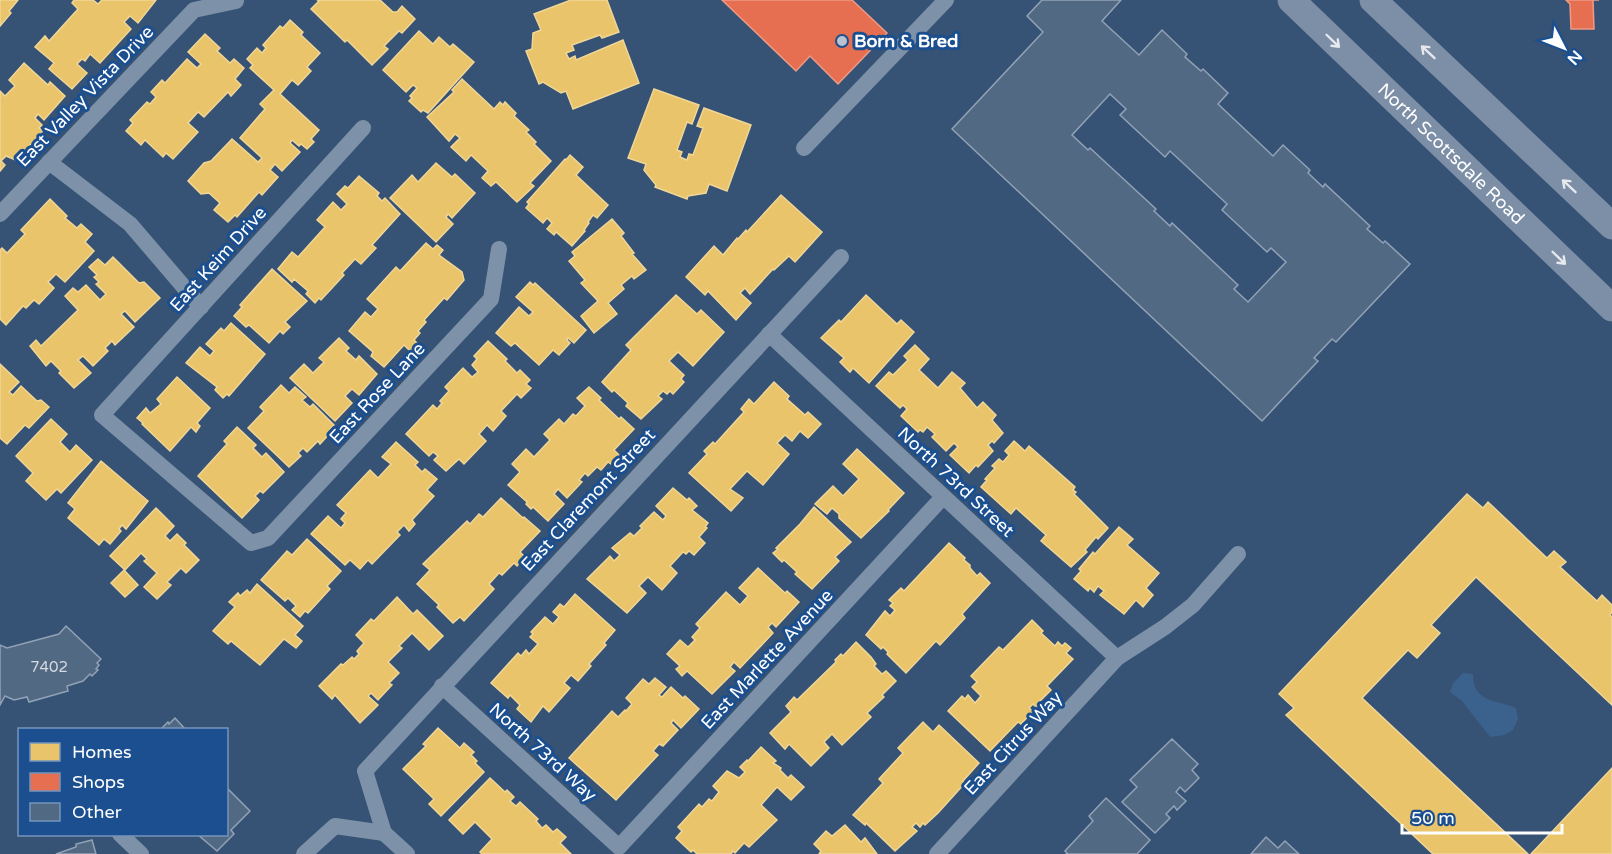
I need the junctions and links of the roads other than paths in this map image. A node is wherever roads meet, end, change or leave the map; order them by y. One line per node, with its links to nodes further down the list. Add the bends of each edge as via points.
1 (946, 0): 6 (street)
2 (1291, 0): 13 (main road, North Scottsdale Road, one-way to 13)
3 (1373, 0): 9 (main road, one-way to 3)
4 (236, 1): 7 (street, East Valley Vista Drive, via 194,10)
5 (363, 128): 12 (street, East Keim Drive)
6 (804, 148)
7 (49, 162): 8 (street, East Valley Vista Drive); 12 (street, via 130,224)
8 (0, 214)
9 (1612, 226)
10 (499, 249): 15 (street, East Rose Lane, via 491,299 268,538 251,543)
11 (841, 257): 14 (street, East Claremont Street)
12 (201, 307): 15 (street, East Keim Drive)
13 (1612, 308)
14 (769, 334): 16 (street, North 73rd Street); 19 (street, East Claremont Street)
15 (102, 415)
16 (943, 497): 18 (street, North 73rd Street); 22 (street, East Marlette Avenue)
17 (1238, 555): 18 (street, East Citrus Way, via 1193,605)
18 (1118, 658): 26 (street, East Citrus Way)
19 (442, 686): 20 (street, East Claremont Street, via 365,771); 22 (street, North 73rd Way)
20 (384, 832): 24 (street, via 334,826); 25 (street)
21 (122, 836): 23 (street)
22 (619, 847)
23 (141, 854)
24 (304, 854)
25 (407, 854)
26 (937, 854)

